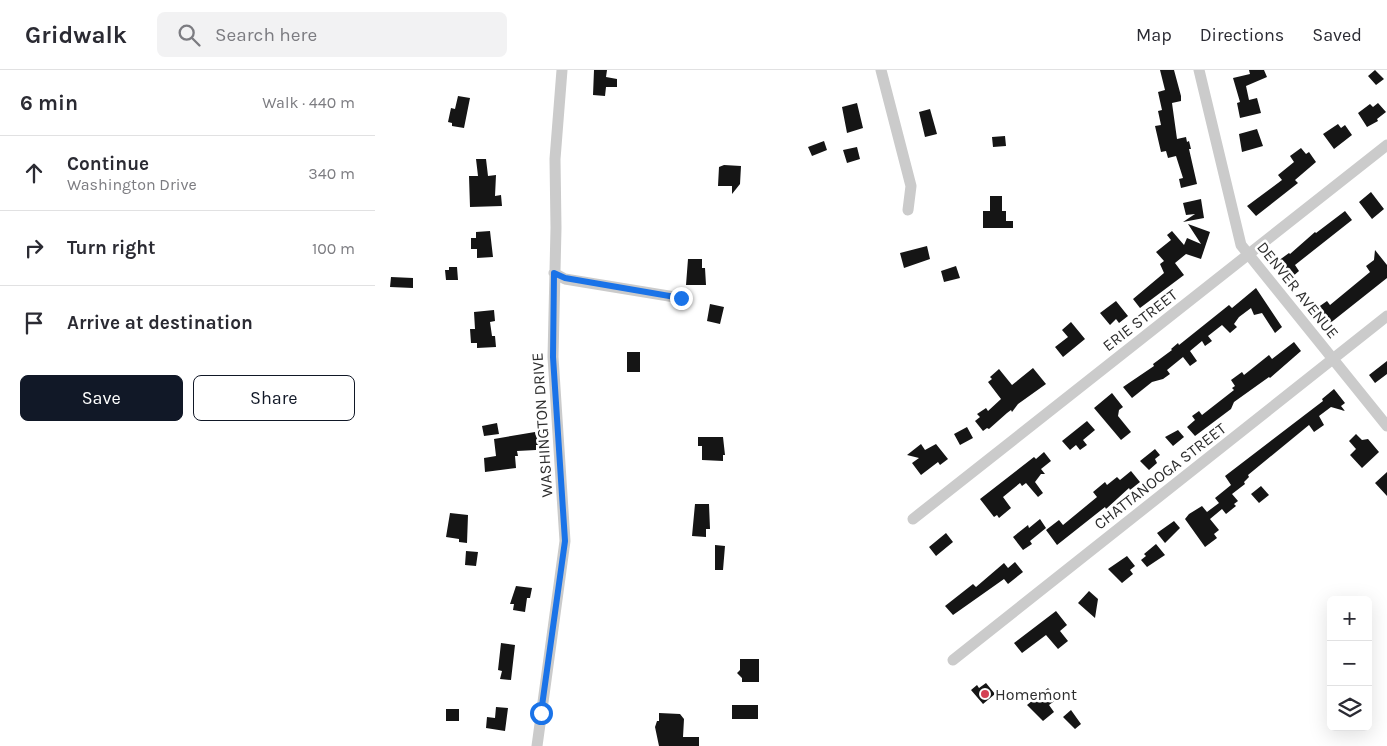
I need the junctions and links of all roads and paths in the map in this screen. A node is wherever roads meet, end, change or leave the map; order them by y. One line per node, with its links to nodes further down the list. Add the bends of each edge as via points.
1 (562, 70): 7 (street, WASHINGTON DRIVE, via 555,159 557,228)
2 (881, 70): 5 (street, via 911,186)
3 (1199, 70): 6 (street, DENVER AVENUE, via 1238,237)
4 (1387, 145): 6 (street, ERIE STREET)
5 (908, 210)
6 (1248, 255): 10 (street, DENVER AVENUE); 12 (street, ERIE STREET)
7 (554, 273): 8 (street, via 565,278); 14 (street, WASHINGTON DRIVE, via 553,357 565,541)
8 (681, 298)
9 (1387, 316): 10 (street, CHATTANOOGA STREET)
10 (1333, 359): 11 (street, DENVER AVENUE); 13 (street, CHATTANOOGA STREET)
11 (1387, 426)
12 (913, 519)
13 (953, 660)
14 (537, 746)

